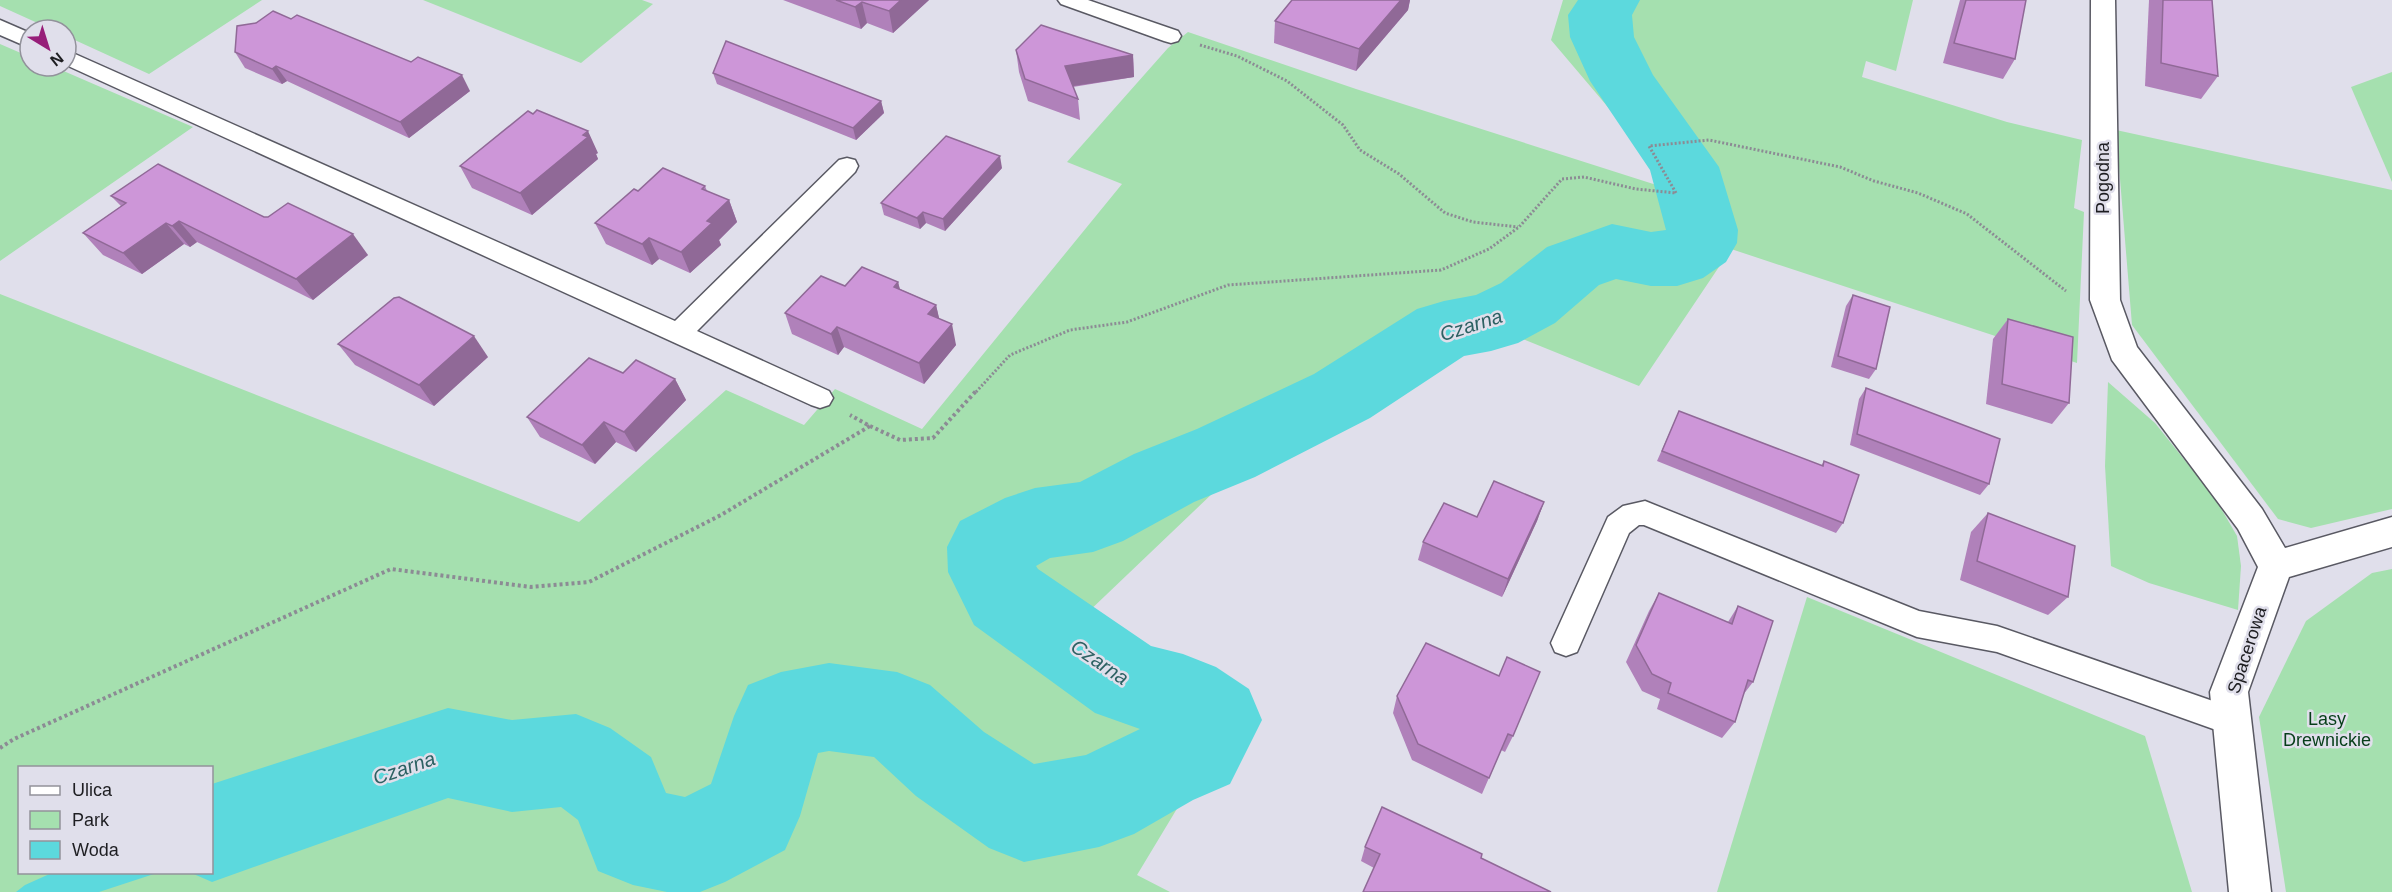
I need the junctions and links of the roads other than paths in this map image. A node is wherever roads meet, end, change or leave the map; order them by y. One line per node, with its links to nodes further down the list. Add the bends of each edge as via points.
1 (1068, 0): 5 (lane)
2 (2103, 0): 11 (street, Pogodna, via 2104,300 2123,352 2250,519)
3 (0, 27): 4 (lane)
4 (18, 35)
5 (1171, 36)
6 (78, 62): 8 (lane)
7 (847, 166): 8 (lane)
8 (678, 333): 9 (lane)
9 (820, 398)
10 (2392, 532): 11 (street)
11 (2276, 566): 13 (street, Spacerowa, via 2229,692)
12 (1566, 643): 13 (lane, via 1618,525 1633,514 1645,513 1917,624 1997,639)
13 (2233, 722): 14 (street, Spacerowa)
14 (2250, 892)

